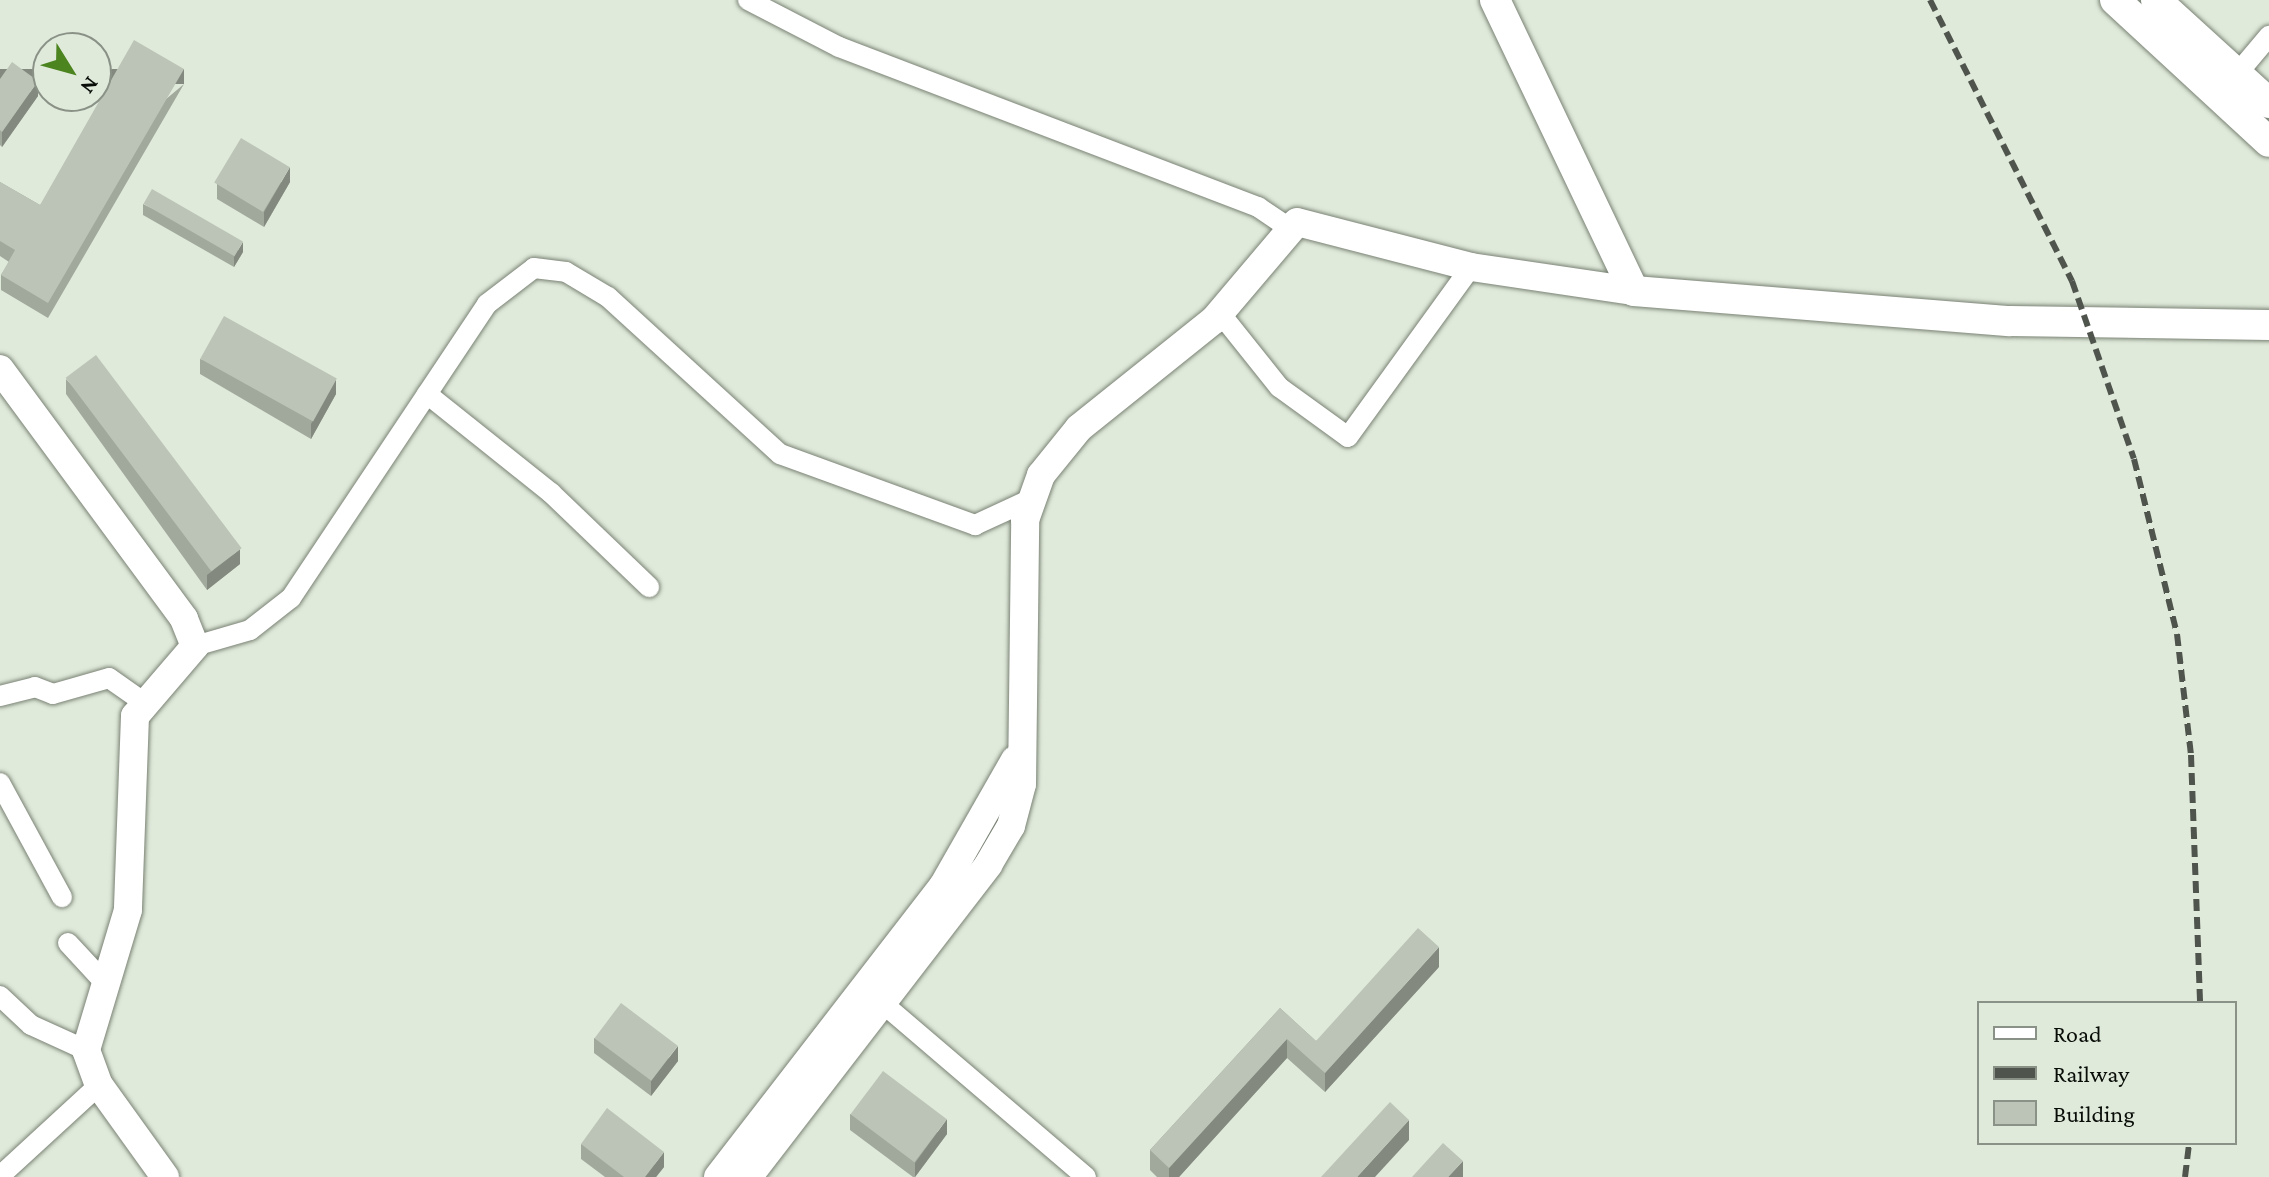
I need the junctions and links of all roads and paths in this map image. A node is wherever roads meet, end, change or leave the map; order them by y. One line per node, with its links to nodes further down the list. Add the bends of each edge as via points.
1 (748, 0): 9 (street, via 839,47 1258,207)
2 (1495, 0): 11 (main road)
3 (2115, 0): 8 (main road)
4 (2156, 0): 6 (main road)
5 (2269, 36): 6 (street)
6 (2237, 74): 7 (main road)
7 (2269, 103)
8 (2269, 142)
9 (1288, 227): 10 (street, via 1306,221 1335,226); 12 (street)
10 (1471, 267): 11 (street); 12 (street, via 1348,437 1279,387)
11 (1634, 291): 13 (main road, via 2010,321)
12 (1220, 313): 16 (street, via 1079,428)
13 (2269, 325)
14 (0, 369): 18 (street, via 184,619)
15 (427, 394): 16 (street, via 498,291 520,273 551,267 636,320 780,454 975,525); 17 (street, via 551,493); 18 (street, via 291,598 250,630)
16 (1029, 500): 26 (street, via 1020,794 1000,847)
17 (649, 587)
18 (195, 646): 20 (street)
19 (0, 696): 20 (street, via 35,687 53,694 109,678)
20 (141, 700): 24 (street, via 135,716 128,910)
21 (0, 783): 22 (street)
22 (62, 897)
23 (68, 943): 24 (street)
24 (105, 983): 27 (street)
25 (0, 996): 27 (street, via 31,1025)
26 (873, 996): 31 (street); 32 (street); 33 (street)
27 (86, 1050): 28 (street)
28 (99, 1085): 29 (street); 30 (street)
29 (0, 1176)
30 (165, 1177)
31 (718, 1177)
32 (748, 1177)
33 (1086, 1177)

